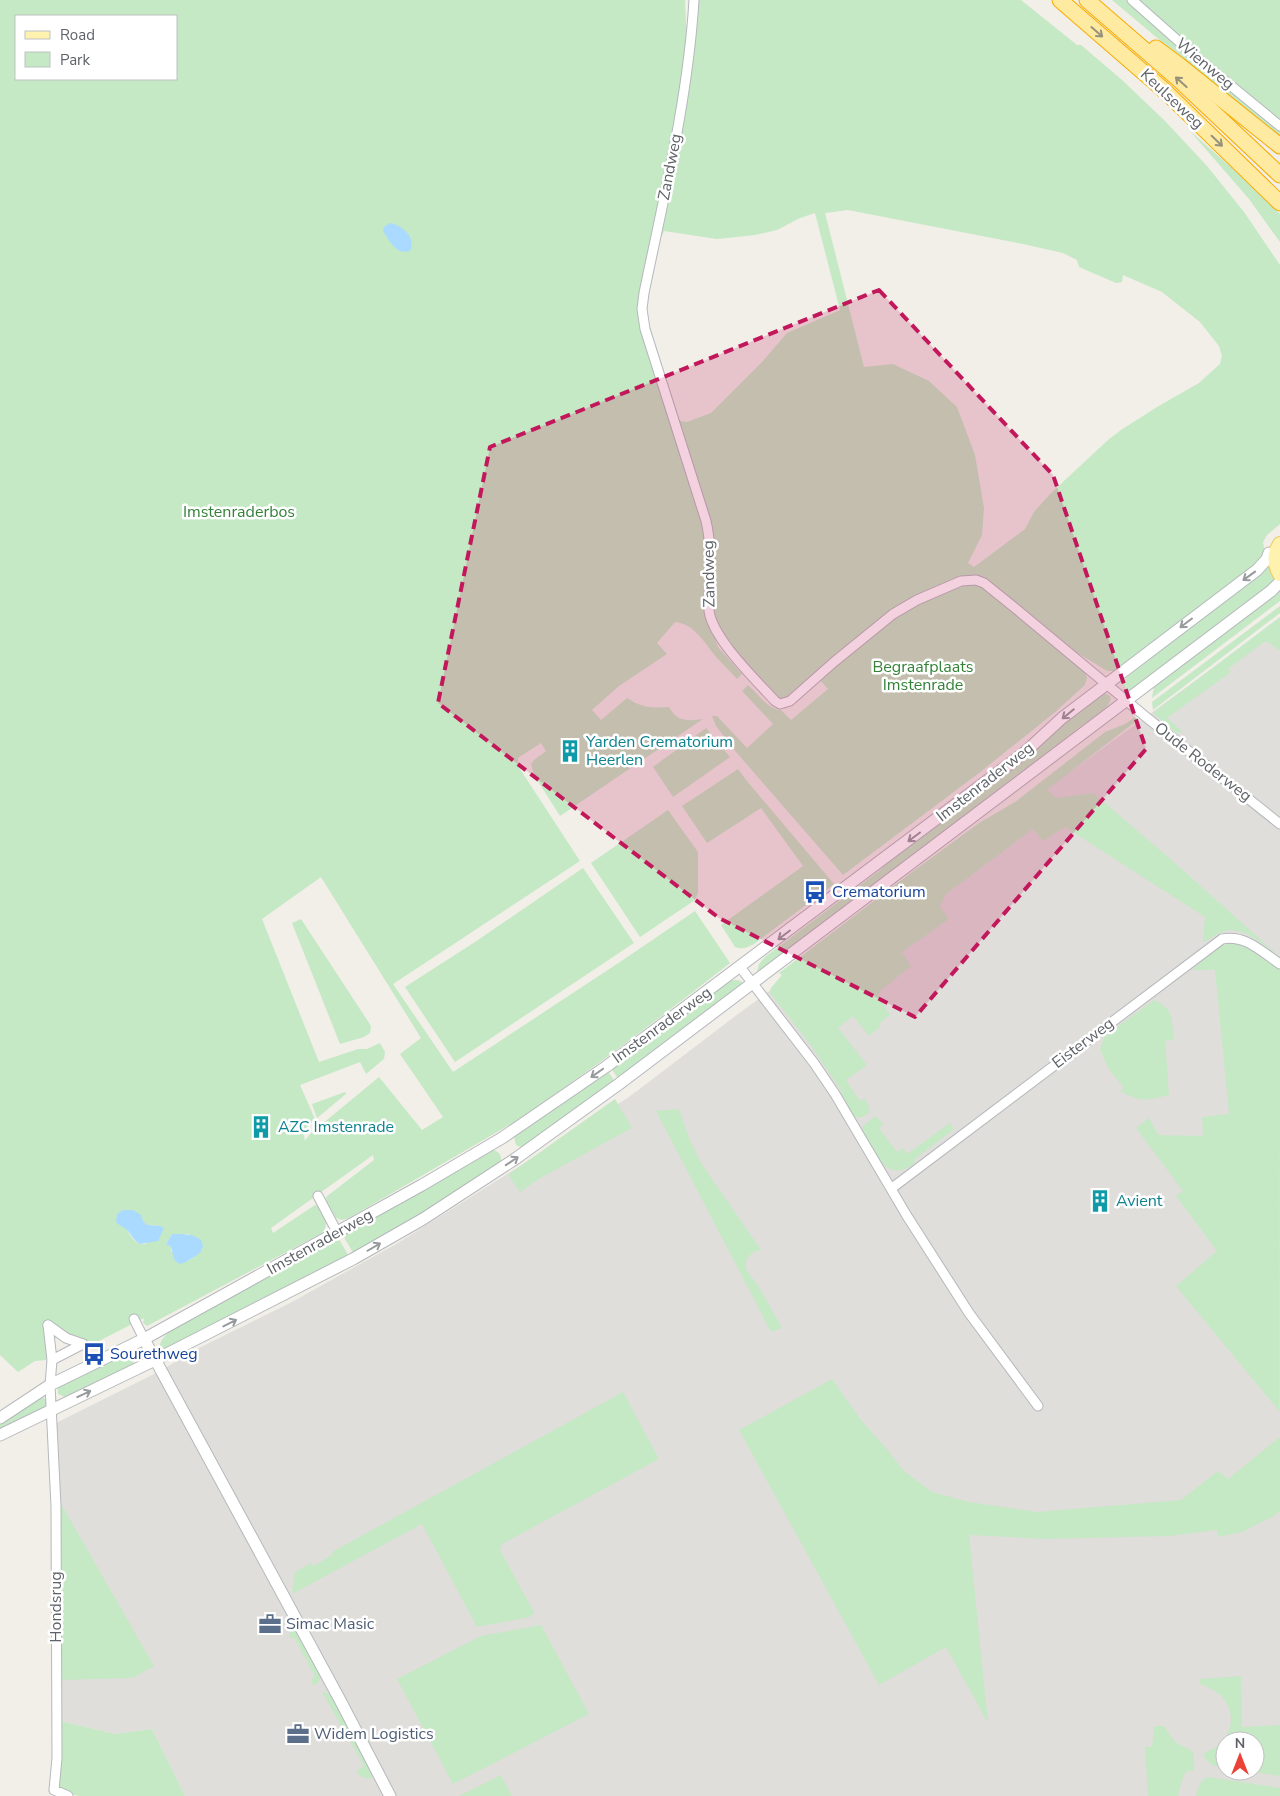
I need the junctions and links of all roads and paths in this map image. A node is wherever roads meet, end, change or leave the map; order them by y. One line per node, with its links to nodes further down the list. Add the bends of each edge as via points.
1 (694, 0): 14 (street, Zandweg, via 690,50 674,147 642,309 647,338 706,521 711,558 709,611 723,643 776,701 785,704 893,614 917,600 968,579 984,583)
2 (1060, 0): 8 (highway, Keulseweg, one-way to 8, via 1165,91)
3 (1087, 0): 6 (highway, via 1179,65); 7 (highway, Keulseweg, one-way to 3, via 1177,78)
4 (1132, 0): 5 (street, Wienweg)
5 (1280, 126)
6 (1280, 146)
7 (1280, 175)
8 (1280, 203)
9 (1280, 533): 10 (main road, via 1273,541)
10 (1275, 549): 11 (main road); 14 (street, Imstenraderweg, one-way to 14, via 1257,570)
11 (1280, 574)
12 (1280, 582): 13 (street, Imstenraderweg)
13 (1276, 589): 15 (street, Imstenraderweg)
14 (1106, 684): 15 (street, Oude Roderweg); 18 (street, Imstenraderweg, one-way to 18, via 1024,753)
15 (1126, 700): 16 (street, Oude Roderweg); 19 (street, Imstenraderweg)
16 (1280, 824)
17 (1280, 964): 20 (street, Eisterweg, via 1240,938 1222,939)
18 (740, 967): 19 (street); 22 (street, Imstenraderweg, one-way to 22, via 607,1066 502,1138)
19 (752, 983): 20 (street, via 814,1063); 26 (street, Imstenraderweg, one-way to 19, via 327,1274 423,1219 515,1159)
20 (892, 1188): 28 (street, via 969,1313)
21 (318, 1196): 22 (street)
22 (337, 1232): 24 (street, Imstenraderweg)
23 (134, 1319): 24 (street)
24 (144, 1339): 26 (street); 27 (street, Imstenraderweg)
25 (52, 1360): 27 (street)
26 (155, 1360): 29 (street, Imstenraderweg, one-way to 26); 33 (street)
27 (50, 1385): 29 (street); 30 (street, Imstenraderweg)
28 (1038, 1406)
29 (53, 1409): 31 (street, Imstenraderweg); 32 (street, Hondsrug, via 57,1758 54,1790)
30 (0, 1418)
31 (0, 1435)
32 (68, 1796)
33 (390, 1796)

